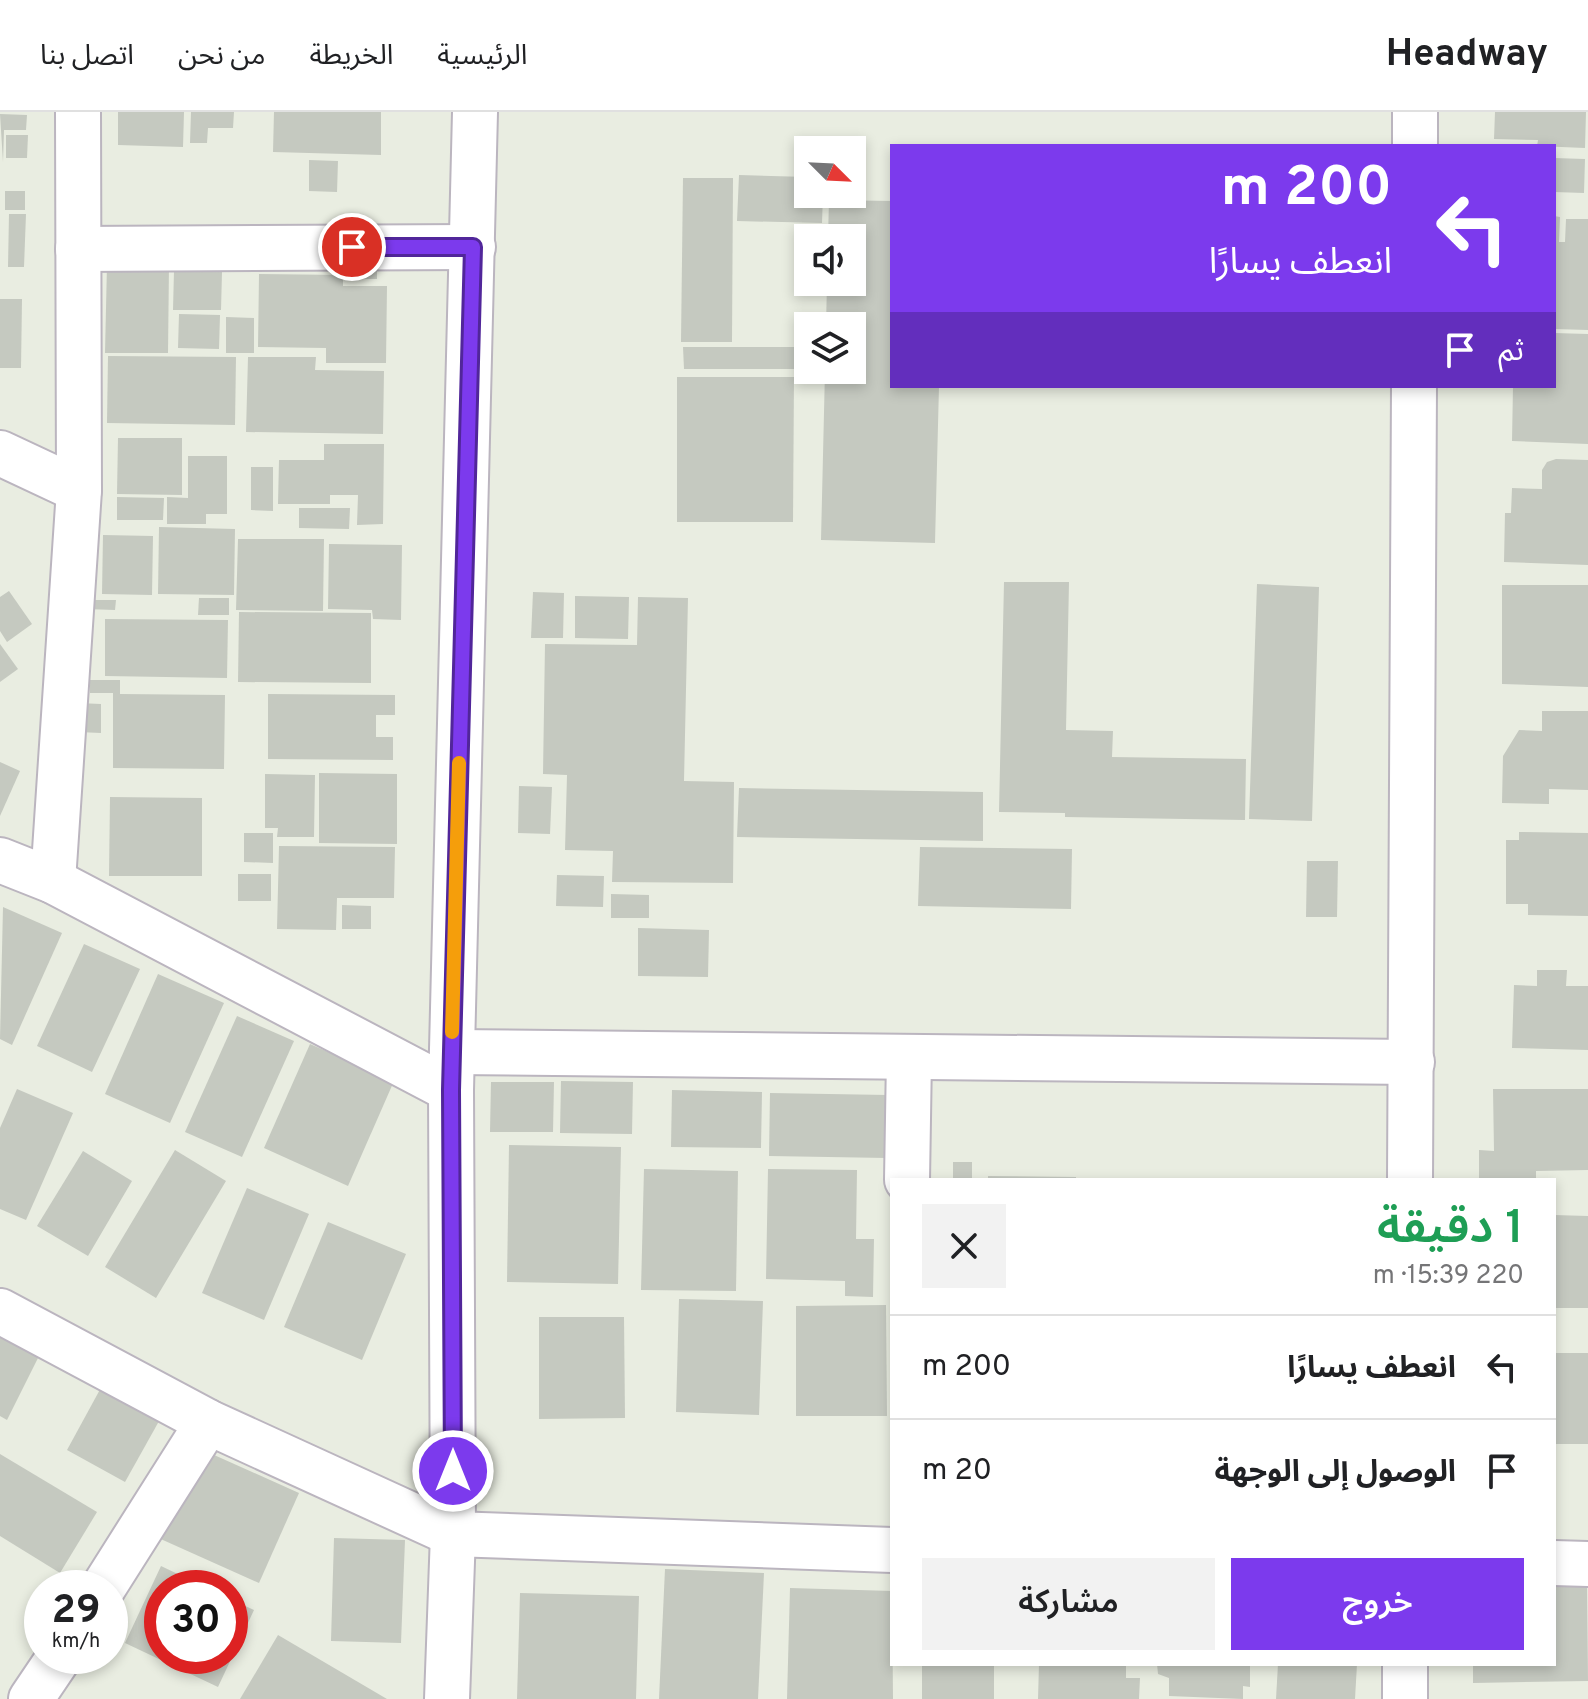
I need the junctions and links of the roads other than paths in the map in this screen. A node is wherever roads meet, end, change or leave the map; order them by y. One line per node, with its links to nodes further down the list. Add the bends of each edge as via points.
1 (78, 112): 6 (street)
2 (475, 112): 5 (street)
3 (1415, 112): 4 (street)
4 (1415, 144)
5 (473, 247): 6 (street); 14 (street)
6 (78, 249): 9 (street)
7 (1414, 388): 13 (street)
8 (0, 453): 9 (street)
9 (79, 490): 11 (street)
10 (0, 860): 11 (street)
11 (53, 881): 14 (street)
12 (909, 1057): 13 (street); 14 (street); 15 (street)
13 (1412, 1062): 16 (street)
14 (451, 1071): 19 (street)
15 (907, 1178)
16 (1410, 1178)
17 (0, 1311): 18 (street)
18 (208, 1422): 19 (street); 23 (street)
19 (453, 1534): 20 (street); 27 (street)
20 (890, 1550)
21 (1556, 1563): 22 (street)
22 (1588, 1564)
23 (114, 1570)
24 (1405, 1666): 28 (street)
25 (48, 1674): 26 (street)
26 (31, 1699)
27 (447, 1699)
28 (1405, 1699)

